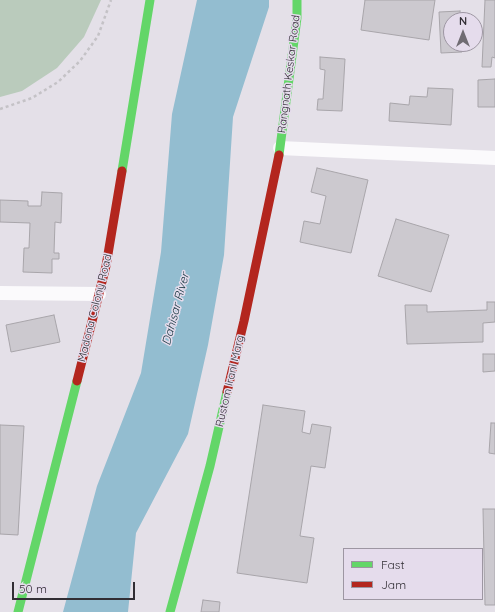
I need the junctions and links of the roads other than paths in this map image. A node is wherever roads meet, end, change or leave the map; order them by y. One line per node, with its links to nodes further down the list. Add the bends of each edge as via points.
1 (150, 0): 6 (street, Madona Colony Road, via 106,266)
2 (298, 0): 3 (street, Rangnath Keskar Road)
3 (280, 148): 4 (street); 8 (street, Rustom Irani Marg, via 244,321 210,466)
4 (495, 158)
5 (0, 293): 6 (street)
6 (99, 294): 7 (street, Madona Colony Road)
7 (18, 612)
8 (170, 612)

